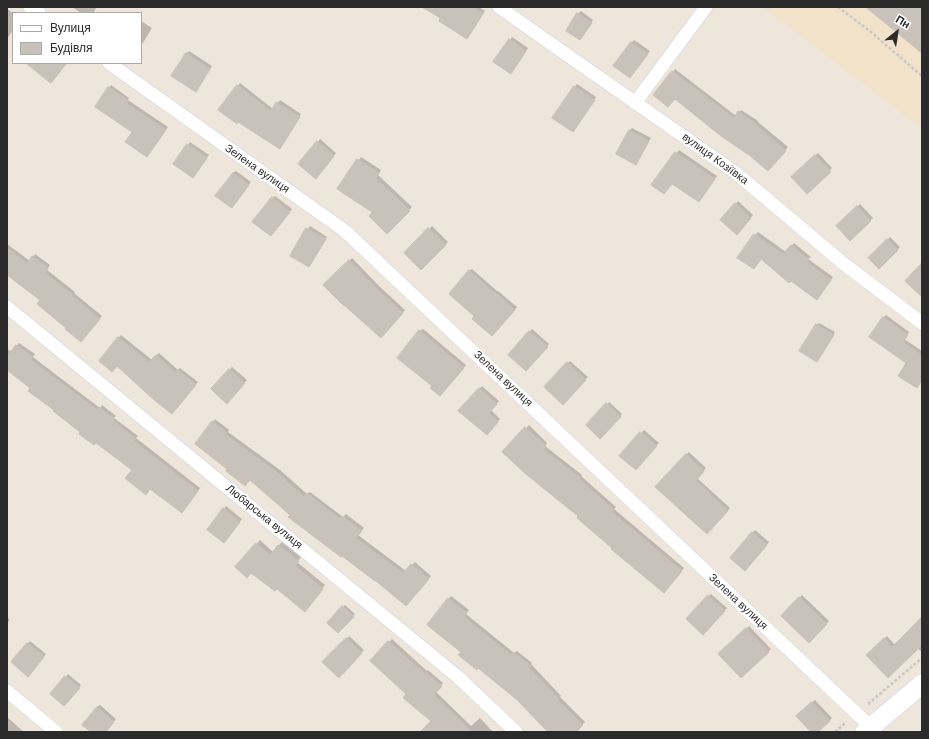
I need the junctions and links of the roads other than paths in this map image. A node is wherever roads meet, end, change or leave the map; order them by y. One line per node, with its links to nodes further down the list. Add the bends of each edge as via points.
1 (500, 7): 4 (street, вулиця Козіївка)
2 (706, 7): 4 (street)
3 (110, 64): 9 (street, Зелена вулиця, via 345,231 857,713)
4 (635, 102): 6 (street, вулиця Козіївка, via 736,173 844,264)
5 (7, 307): 11 (street, Любарська вулиця, via 458,677)
6 (922, 323)
7 (922, 684): 9 (main road)
8 (7, 691): 10 (street)
9 (868, 729)
10 (56, 732)
11 (516, 732)

